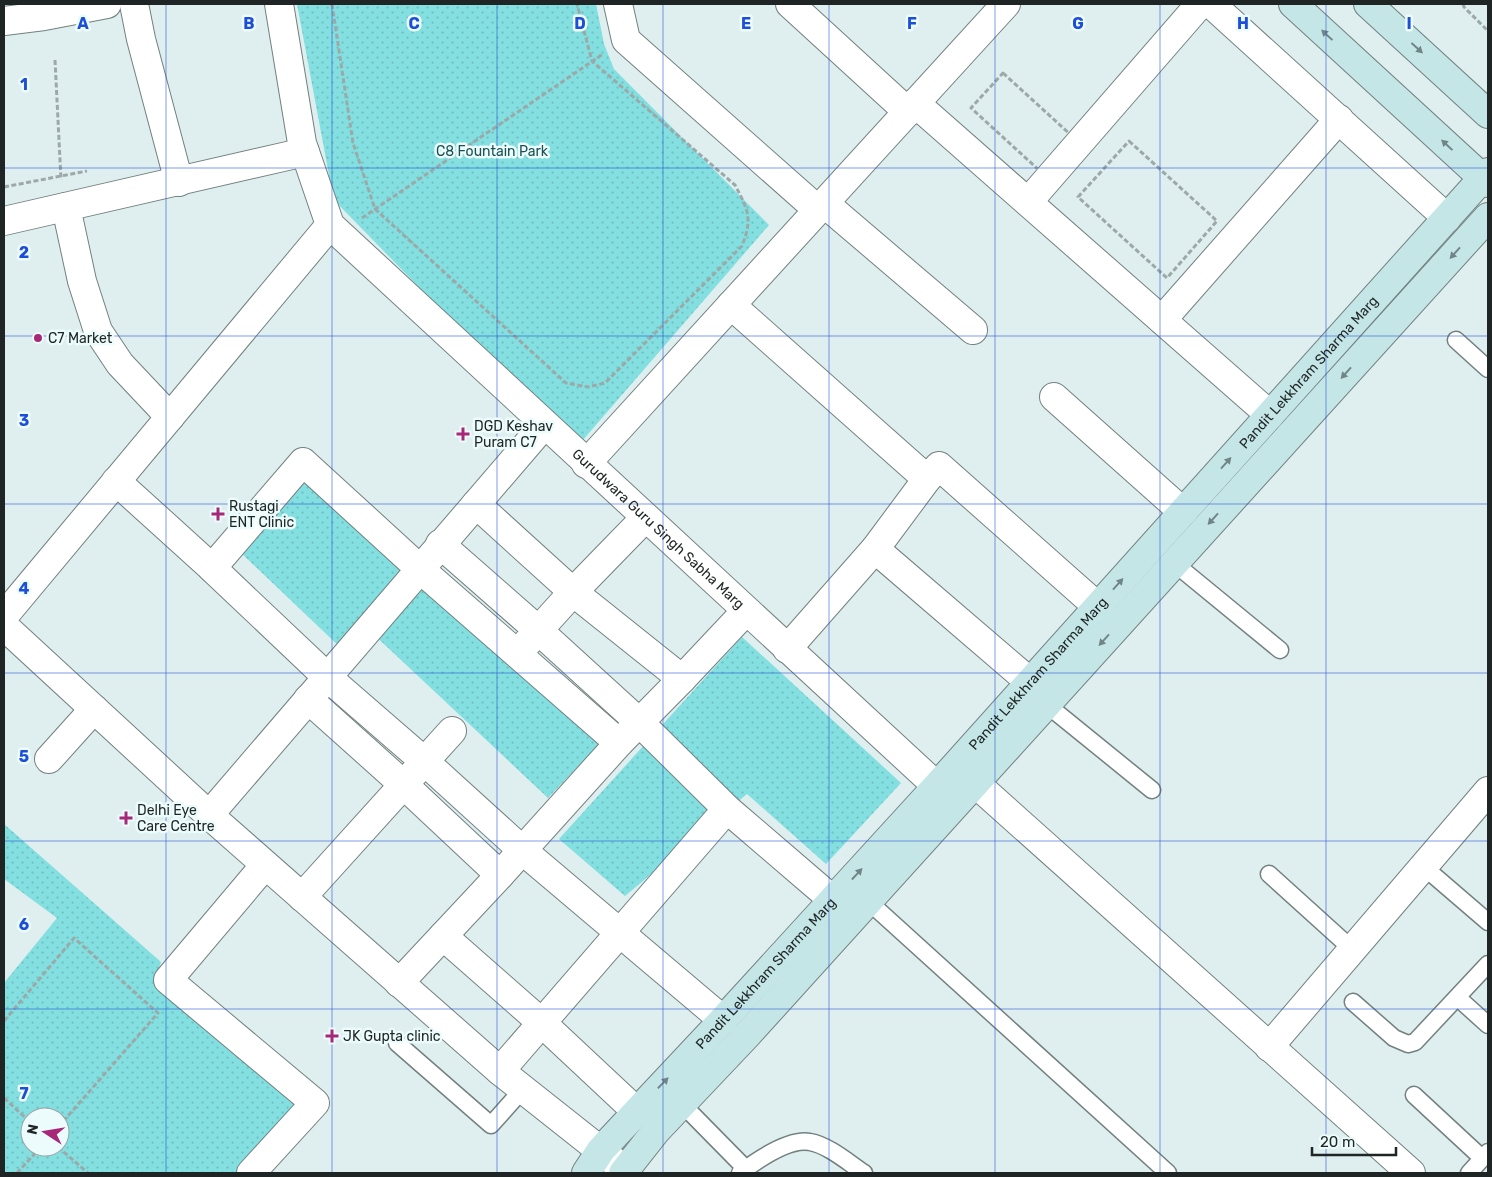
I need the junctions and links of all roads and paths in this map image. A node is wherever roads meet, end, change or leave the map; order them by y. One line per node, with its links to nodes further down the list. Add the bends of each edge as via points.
1 (106, 4): 14 (street)
2 (134, 4): 24 (street)
3 (279, 4): 22 (street, Gurudwara Guru Singh Sabha Marg)
4 (332, 4): 29 (path, via 353,143)
5 (577, 4): 17 (path)
6 (618, 4): 28 (street, via 626,40)
7 (790, 4): 18 (street)
8 (1200, 4): 26 (street)
9 (1211, 4): 20 (street)
10 (1293, 4): 23 (main road, one-way to 10)
11 (1368, 4): 19 (main road, one-way to 19)
12 (1463, 4): 15 (path)
13 (992, 8): 18 (street)
14 (4, 21)
15 (1488, 31)
16 (56, 60): 25 (path, via 60,176)
17 (592, 61): 29 (path); 29 (path, via 735,186 747,209 748,231 742,246 605,383 588,387 566,383)
18 (912, 107): 26 (street); 28 (street)
19 (1488, 114)
20 (1339, 120): 31 (street); 36 (street)
21 (1007, 141): 21 (path, via 1040,171 1072,136 1003,73 971,108)
22 (305, 152): 24 (street); 34 (street, Gurudwara Guru Singh Sabha Marg)
23 (1486, 178): 31 (main road, Pandit Lekkhram Sharma Marg)
24 (179, 182): 27 (street)
25 (4, 187)
26 (1028, 202): 36 (street)
27 (66, 207): 32 (street); 42 (street, via 82,281 98,331 120,364)
28 (821, 207): 35 (street); 37 (street)
29 (375, 209)
30 (1488, 217): 52 (main road, Pandit Lekkhram Sharma Marg, one-way to 52)
31 (1447, 218): 41 (main road, Pandit Lekkhram Sharma Marg)
32 (4, 221)
33 (1105, 222): 33 (path, via 1167,278 1218,221 1129,141 1078,197)
34 (330, 225): 42 (street); 43 (street, Gurudwara Guru Singh Sabha Marg)
35 (731, 305): 44 (street); 45 (street)
36 (1162, 320): 41 (street)
37 (973, 330)
38 (1456, 340): 39 (lane)
39 (1488, 369)
40 (1054, 397): 48 (street)
41 (1270, 415): 48 (main road, Pandit Lekkhram Sharma Marg, one-way to 41)
42 (170, 417): 46 (street)
43 (544, 425): 44 (street, Gurudwara Guru Singh Sabha Marg); 47 (street)
44 (586, 464): 49 (street, Gurudwara Guru Singh Sabha Marg)
45 (928, 479): 51 (street); 56 (street, via 939,466)
46 (116, 481): 53 (street); 58 (street)
47 (476, 504): 50 (street); 55 (street)
48 (1183, 512): 56 (main road, Pandit Lekkhram Sharma Marg, one-way to 48)
49 (645, 518): 55 (street); 57 (street, Gurudwara Guru Singh Sabha Marg)
50 (440, 544): 54 (street); 60 (street)
51 (875, 549): 61 (street); 66 (street)
52 (1174, 563): 62 (lane); 68 (main road, Pandit Lekkhram Sharma Marg, one-way to 68)
53 (212, 568): 54 (street, via 303,462); 64 (street)
54 (420, 569): 63 (street); 64 (street)
55 (573, 592): 60 (street); 65 (street)
56 (1098, 607): 66 (main road, Pandit Lekkhram Sharma Marg)
57 (746, 611): 61 (street, Gurudwara Guru Singh Sabha Marg); 65 (street)
58 (4, 616)
59 (4, 626): 69 (street)
60 (538, 630): 63 (street); 70 (street)
61 (787, 648): 79 (street, Gurudwara Guru Singh Sabha Marg)
62 (1280, 650)
63 (518, 654): 72 (street)
64 (326, 676): 67 (street); 74 (street)
65 (682, 679): 70 (street)
66 (1030, 682): 79 (main road, Pandit Lekkhram Sharma Marg)
67 (308, 699): 76 (street); 81 (street)
68 (1046, 704): 75 (main road, Pandit Lekkhram Sharma Marg); 77 (lane)
69 (94, 709): 73 (street); 81 (street)
70 (639, 722): 72 (street); 80 (street)
71 (452, 732): 74 (street)
72 (619, 743): 82 (street)
73 (50, 759)
74 (424, 761): 76 (street); 82 (street)
75 (974, 782): 79 (main road, Pandit Lekkhram Sharma Marg); 103 (street)
76 (404, 785): 86 (street); 87 (street)
77 (1152, 790)
78 (1488, 792): 84 (street)
79 (946, 794): 88 (main road, Pandit Lekkhram Sharma Marg, one-way to 79); 89 (main road, Pandit Lekkhram Sharma Marg)
80 (727, 809): 88 (street); 91 (street)
81 (209, 815): 83 (street)
82 (522, 850): 86 (street); 91 (street)
83 (265, 865): 87 (street); 120 (street, via 168,980 314,1103)
84 (1424, 867): 90 (lane); 93 (street)
85 (1269, 874): 93 (lane)
86 (500, 875): 92 (street)
87 (302, 897): 95 (street)
88 (833, 900): 98 (main road, Pandit Lekkhram Sharma Marg)
89 (868, 901): 108 (main road, Pandit Lekkhram Sharma Marg); 123 (lane)
90 (1488, 922)
91 (619, 933): 98 (street); 100 (street)
92 (443, 936): 95 (street); 100 (street)
93 (1353, 950): 103 (street)
94 (1488, 964): 96 (lane)
95 (400, 983): 104 (street)
96 (1457, 997): 97 (lane, via 1414,1042 1408,1044 1394,1038); 101 (lane)
97 (1353, 1002)
98 (723, 1020): 109 (main road, Pandit Lekkhram Sharma Marg, one-way to 98)
99 (4, 1021): 111 (path, via 74,938 158,1013)
100 (542, 1023): 104 (street); 109 (street)
101 (1488, 1025)
102 (397, 1043): 105 (lane, via 491,1125)
103 (1269, 1047): 124 (street)
104 (500, 1071): 105 (street)
105 (523, 1089): 112 (street)
106 (1414, 1095): 113 (lane)
107 (4, 1098): 110 (path)
108 (682, 1104): 116 (main road, Pandit Lekkhram Sharma Marg); 117 (lane)
109 (636, 1111): 112 (main road, Pandit Lekkhram Sharma Marg)
110 (20, 1113)
111 (70, 1114)
112 (600, 1150): 116 (street); 121 (main road, Pandit Lekkhram Sharma Marg)
113 (1485, 1155): 125 (lane)
114 (32, 1157): 118 (path)
115 (70, 1157): 119 (path)
116 (624, 1171)
117 (743, 1171): 122 (lane, via 780,1148 796,1142 810,1142 830,1150)
118 (17, 1173)
119 (88, 1173)
120 (251, 1173)
121 (586, 1173)
122 (864, 1173)
123 (1168, 1173)
124 (1411, 1173)
125 (1469, 1173)

